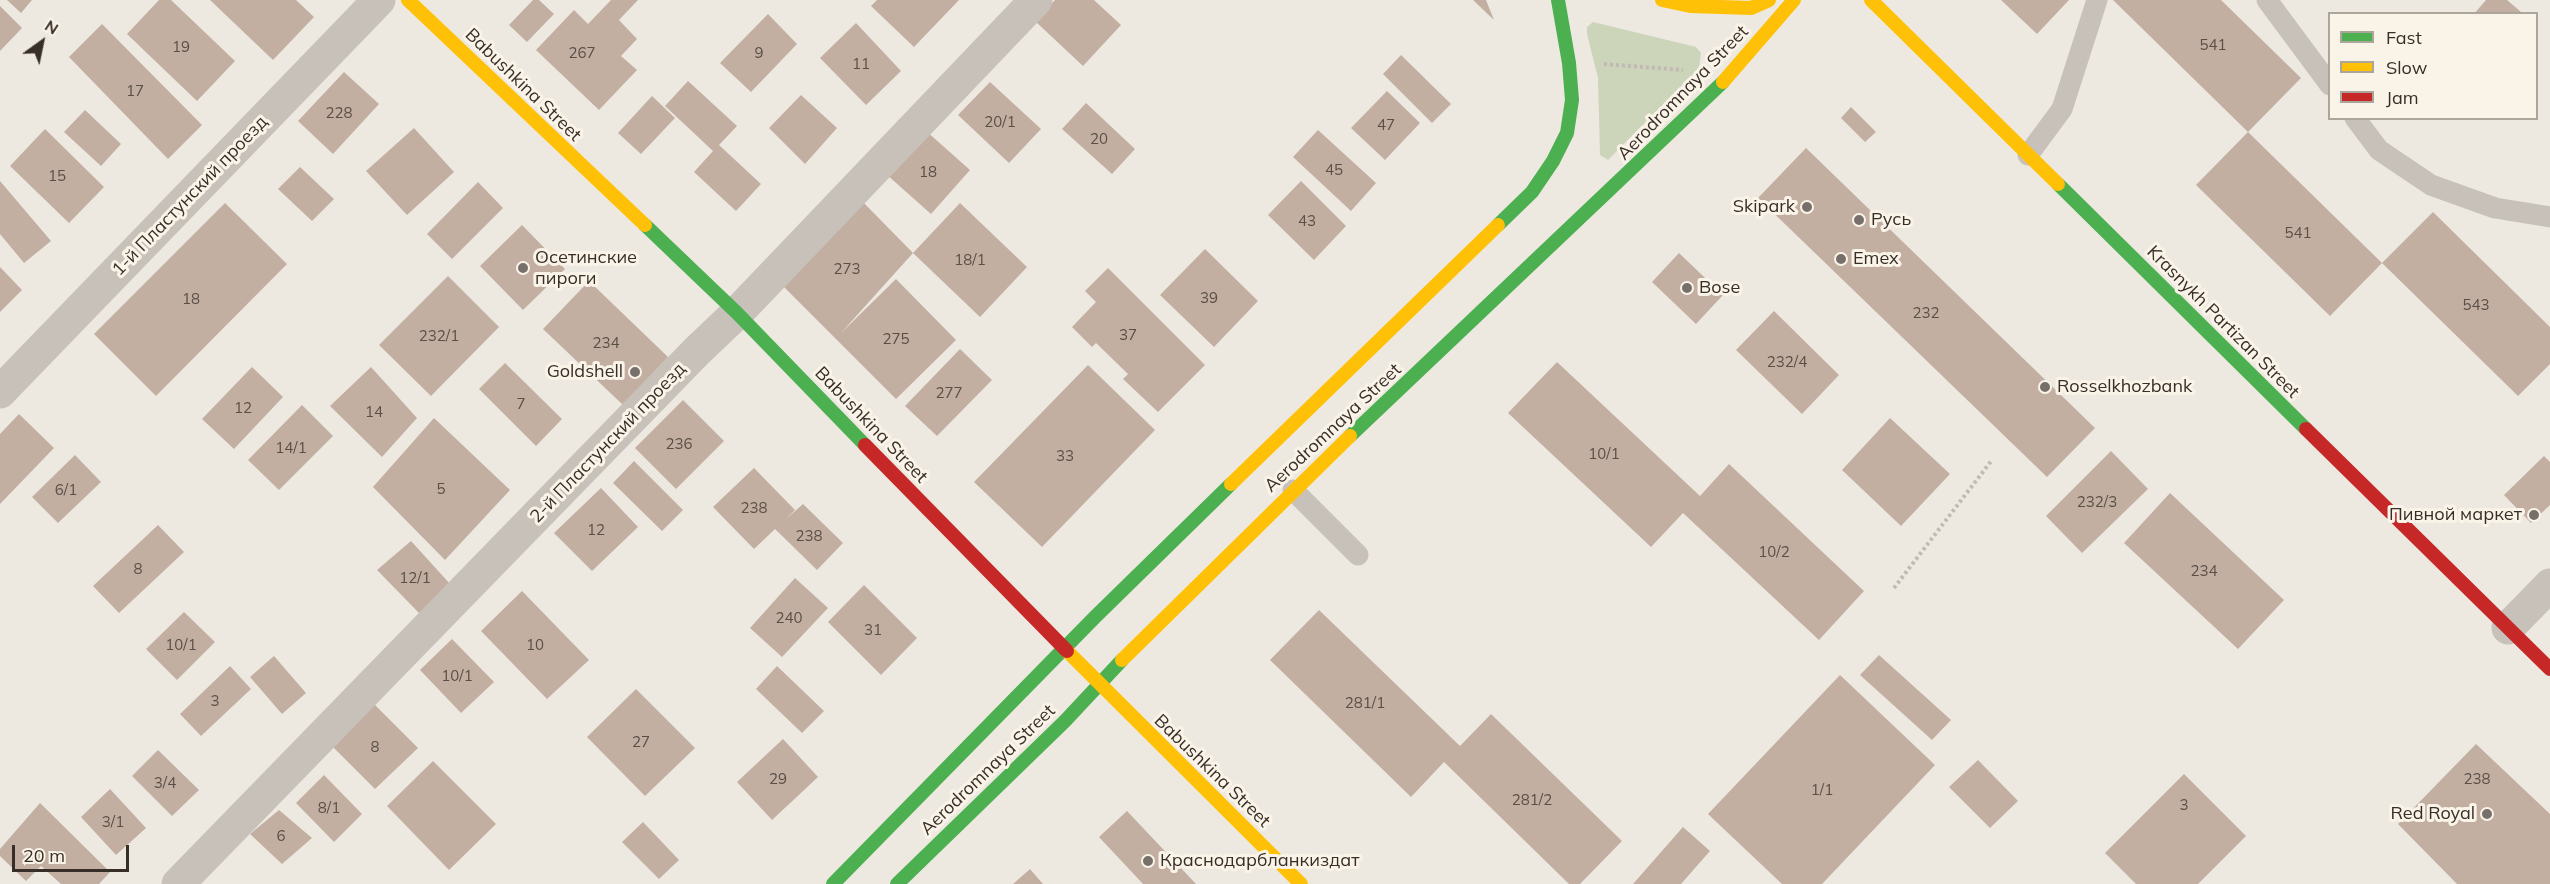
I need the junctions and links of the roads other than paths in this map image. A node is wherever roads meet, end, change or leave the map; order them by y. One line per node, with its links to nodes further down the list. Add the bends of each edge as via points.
1 (379, 0): 16 (street, 1-й Пластунский проезд)
2 (408, 0): 15 (street, Babushkina Street)
3 (1036, 0): 15 (street, 2-й Пластунский проезд)
4 (1558, 0): 21 (street, Aerodromnaya Street, via 1572,100 1567,133 1532,192)
5 (1662, 0): 6 (street, via 1690,6 1751,8)
6 (1769, 0)
7 (1794, 0): 17 (street, Aerodromnaya Street, via 1718,88 1664,141)
8 (1871, 0): 13 (street, Krasnykh Partizan Street)
9 (2097, 0): 13 (lane, via 2062,109)
10 (2267, 0): 11 (lane)
11 (2328, 82)
12 (2356, 120): 14 (lane, via 2379,150 2431,186 2495,208)
13 (2028, 155): 20 (street, Krasnykh Partizan Street)
14 (2550, 217)
15 (737, 313): 21 (street, Babushkina Street); 24 (street, 2-й Пластунский проезд)
16 (0, 392)
17 (1293, 490): 18 (lane); 23 (street, Aerodromnaya Street)
18 (1358, 555)
19 (2550, 585): 20 (street)
20 (2508, 628): 22 (street, Krasnykh Partizan Street)
21 (1065, 650): 23 (street, Babushkina Street); 25 (street, Aerodromnaya Street)
22 (2550, 669)
23 (1100, 684): 26 (street, Aerodromnaya Street); 27 (street, Babushkina Street)
24 (178, 884)
25 (833, 884)
26 (897, 884)
27 (1301, 884)

